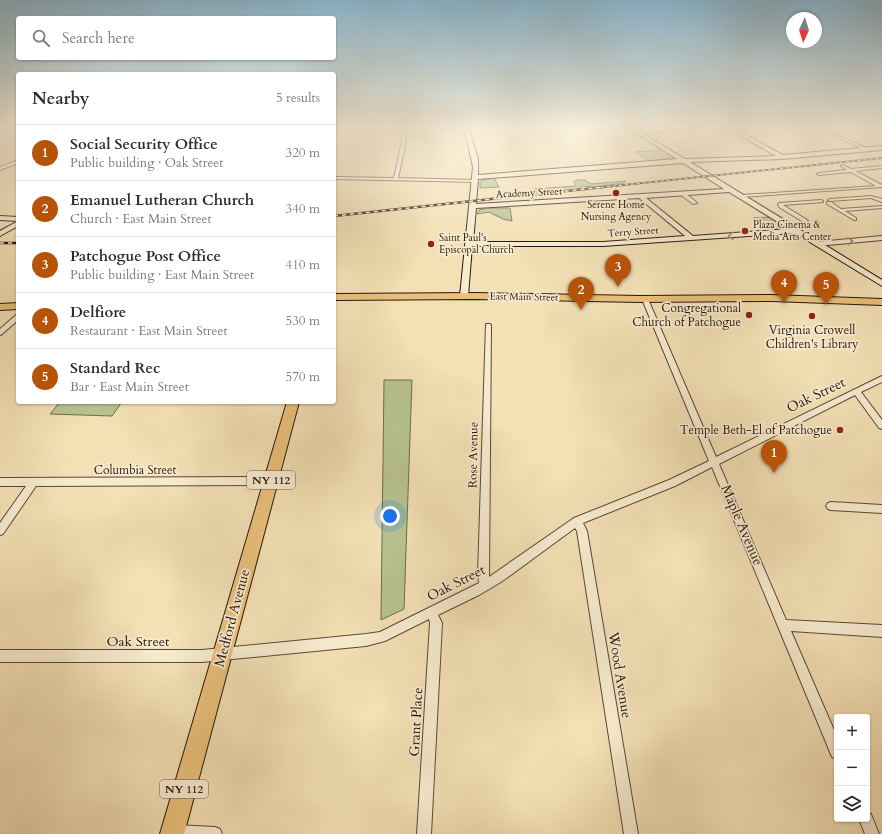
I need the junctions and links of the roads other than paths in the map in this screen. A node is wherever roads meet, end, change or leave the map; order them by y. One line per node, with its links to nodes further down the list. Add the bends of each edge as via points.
1 (399, 166): 10 (street)
2 (475, 166): 11 (street)
3 (628, 166): 11 (street)
4 (694, 166): 13 (street)
5 (842, 166): 7 (street)
6 (882, 167): 7 (street)
7 (851, 171): 8 (street); 12 (street)
8 (819, 174)
9 (336, 178): 10 (street)
10 (396, 179): 11 (street)
11 (475, 179): 22 (street)
12 (881, 188): 14 (street)
13 (731, 190): 15 (street, Academy Street); 17 (street)
14 (811, 191): 17 (street); 18 (street)
15 (682, 193): 16 (street, Academy Street); 20 (street)
16 (640, 196): 22 (street, Academy Street); 32 (street)
17 (742, 196): 30 (street)
18 (822, 200): 21 (street); 28 (street, via 780,204)
19 (882, 201): 21 (street, via 871,197)
20 (695, 202)
21 (830, 202): 24 (street)
22 (472, 206): 34 (street)
23 (882, 207): 24 (street)
24 (841, 210): 27 (street)
25 (0, 218): 26 (street)
26 (16, 219)
27 (854, 219)
28 (805, 221)
29 (16, 224): 31 (street)
30 (798, 232): 32 (street, Terry Street, one-way to 32); 35 (street)
31 (0, 234)
32 (691, 238): 34 (street, Terry Street, via 603,244)
33 (882, 238): 35 (street, one-way to 33)
34 (470, 244): 37 (street)
35 (817, 244): 36 (street)
36 (882, 284)
37 (464, 296): 38 (main road, East Main Street); 39 (main road, East Main Street)
38 (336, 297)
39 (645, 299): 40 (main road, East Main Street, via 772,298); 50 (street, Maple Avenue)
40 (882, 302)
41 (16, 306): 42 (main road)
42 (0, 307)
43 (16, 318): 45 (street)
44 (488, 325): 58 (street, Rose Avenue, via 483,574)
45 (0, 333)
46 (882, 379): 47 (street, Oak Street)
47 (857, 392): 49 (street); 50 (street, Oak Street)
48 (291, 404): 51 (main road, Medford Avenue / NY 112)
49 (882, 426)
50 (714, 462): 56 (street, Oak Street, via 662,487); 60 (street, Maple Avenue)
51 (271, 481): 53 (street, Columbia Street); 62 (main road, Medford Avenue / NY 112)
52 (0, 482): 53 (street, Columbia Street)
53 (34, 482): 57 (street)
54 (831, 506): 55 (street)
55 (882, 509)
56 (577, 521): 58 (street, Oak Street, via 508,572); 69 (street, Wood Avenue, via 582,531)
57 (0, 531)
58 (485, 585): 59 (street, Oak Street)
59 (432, 612): 62 (street, Oak Street, via 388,635 374,639); 68 (street, Grant Place, via 436,623)
60 (784, 625): 61 (street); 64 (street, Maple Avenue)
61 (882, 631)
62 (222, 654): 63 (street, Oak Street); 66 (main road, Medford Avenue / NY 112)
63 (0, 656)
64 (836, 750)
65 (867, 822): 70 (street)
66 (172, 833): 67 (street)
67 (215, 834)
68 (424, 834)
69 (631, 834)
70 (872, 834)

